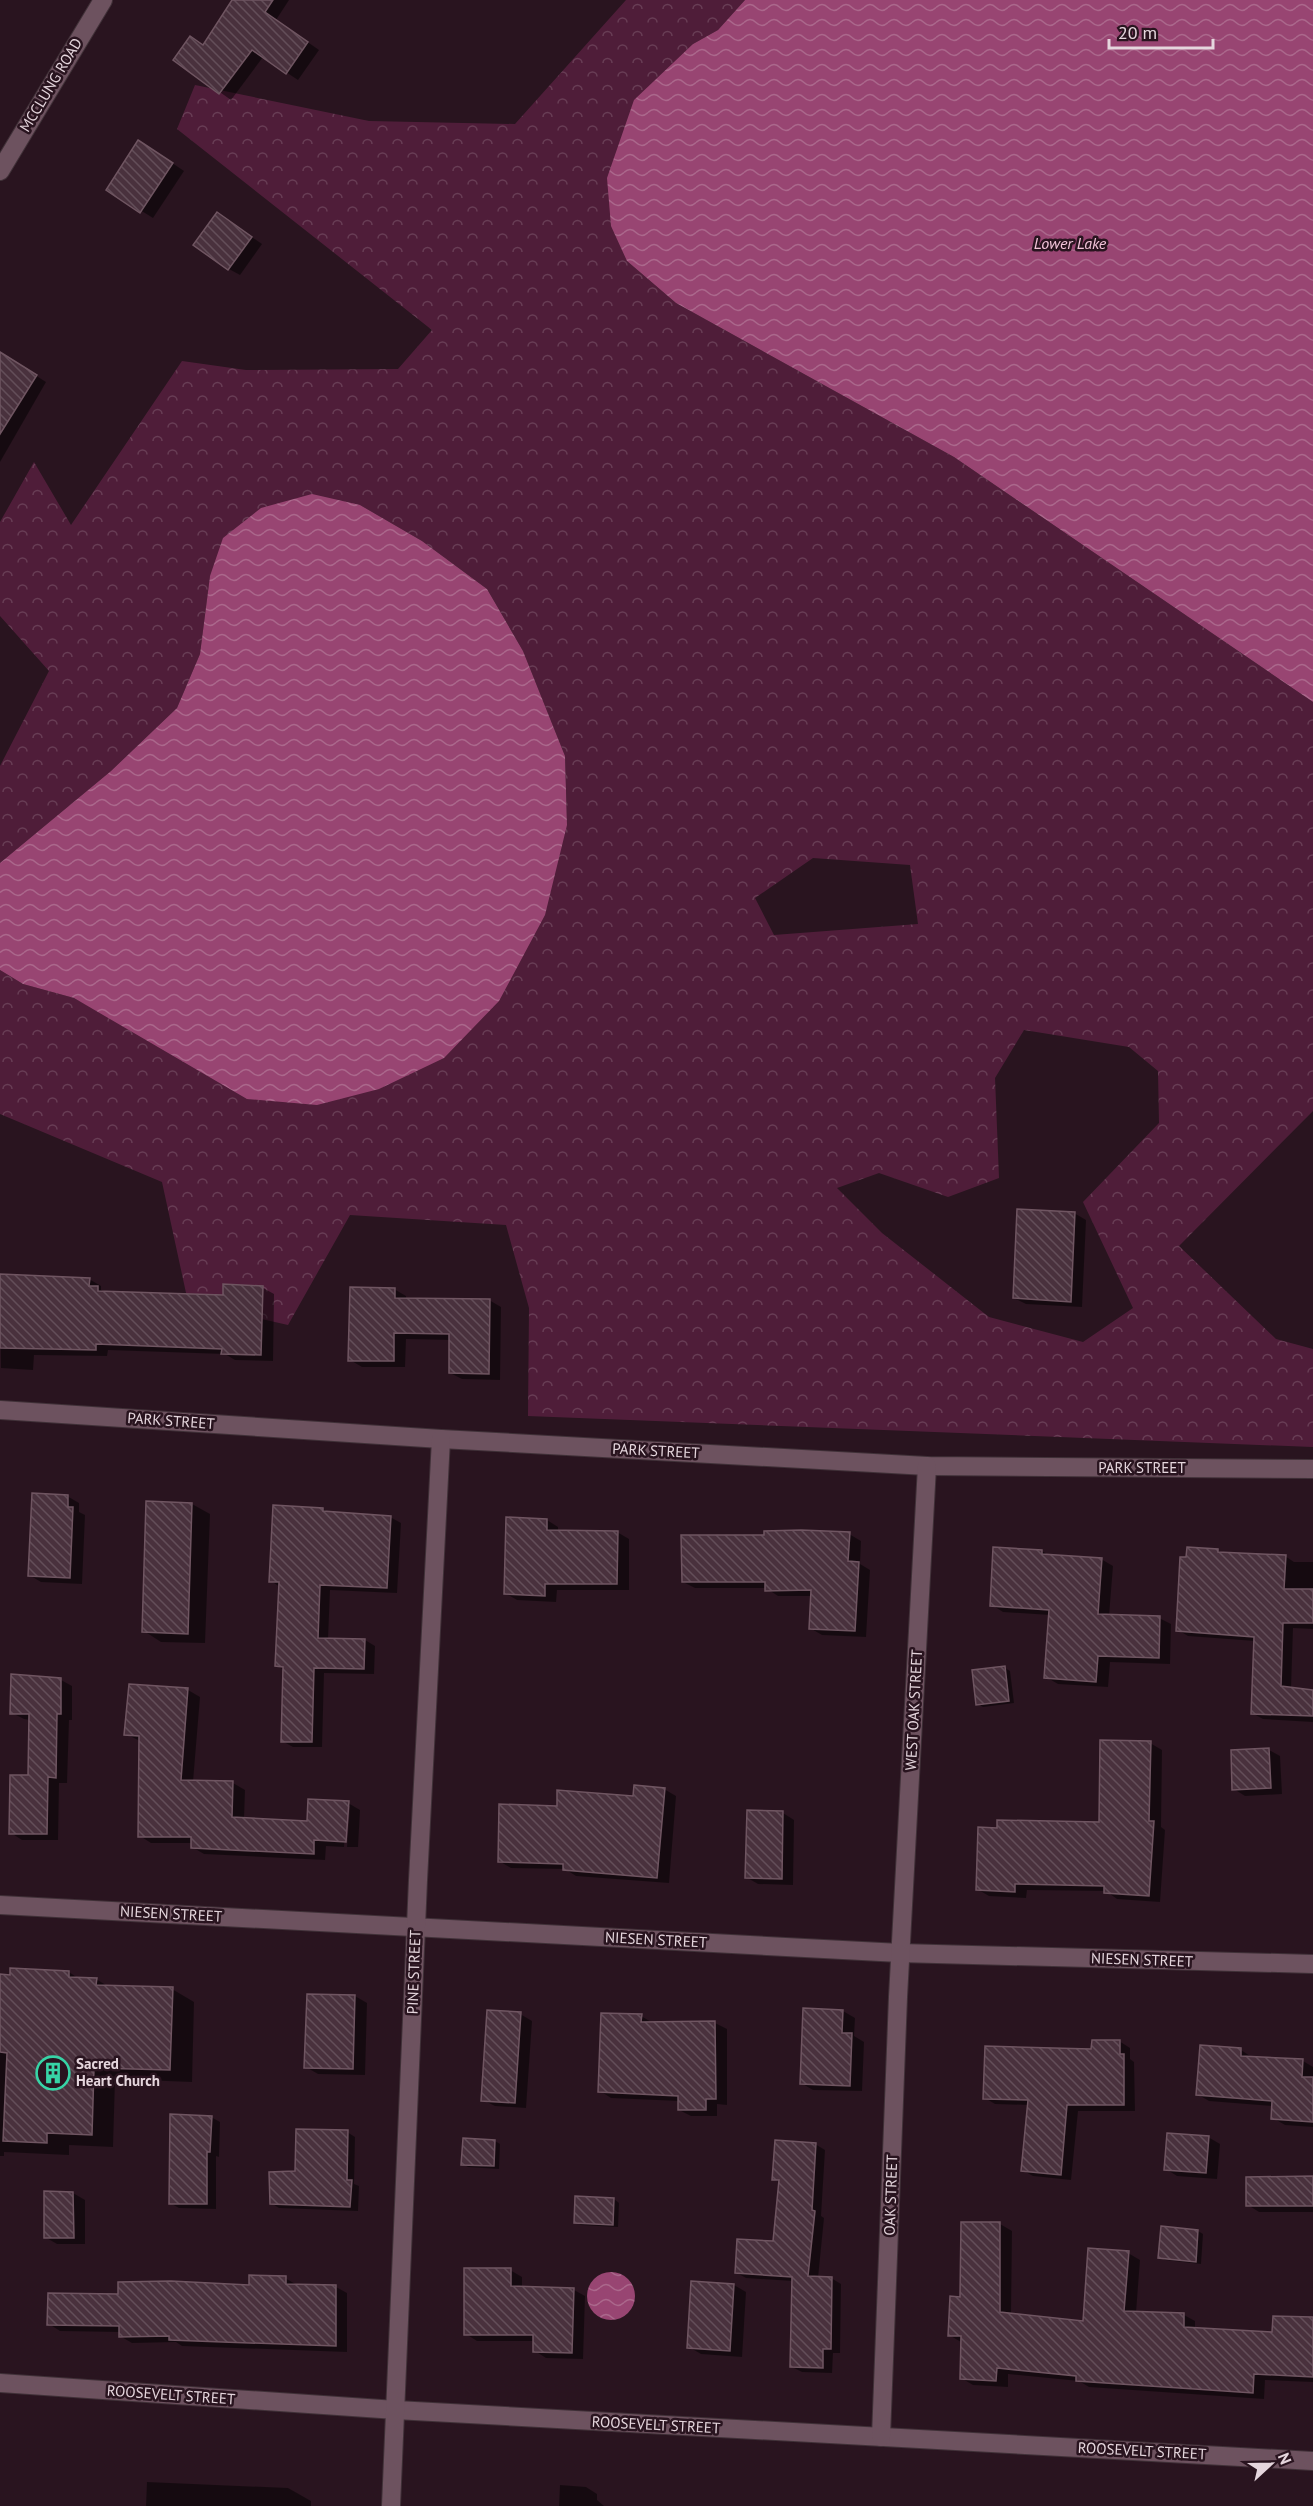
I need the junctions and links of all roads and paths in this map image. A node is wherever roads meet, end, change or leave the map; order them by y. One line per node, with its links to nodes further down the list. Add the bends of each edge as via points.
1 (103, 0): 2 (street, MCCLUNG ROAD)
2 (0, 171)
3 (0, 1410): 4 (street, PARK STREET)
4 (441, 1439): 5 (street, PARK STREET); 8 (street, PINE STREET)
5 (927, 1466): 6 (street, PARK STREET); 9 (street, WEST OAK STREET)
6 (1313, 1469)
7 (0, 1905): 8 (street, NIESEN STREET)
8 (416, 1928): 9 (street, NIESEN STREET); 12 (street, PINE STREET)
9 (900, 1953): 10 (street, NIESEN STREET); 13 (street, OAK STREET)
10 (1313, 1964)
11 (0, 2383): 12 (street, ROOSEVELT STREET)
12 (396, 2410): 13 (street, ROOSEVELT STREET); 15 (street, PINE STREET)
13 (881, 2437): 14 (street, ROOSEVELT STREET)
14 (1313, 2461)
15 (391, 2506)

